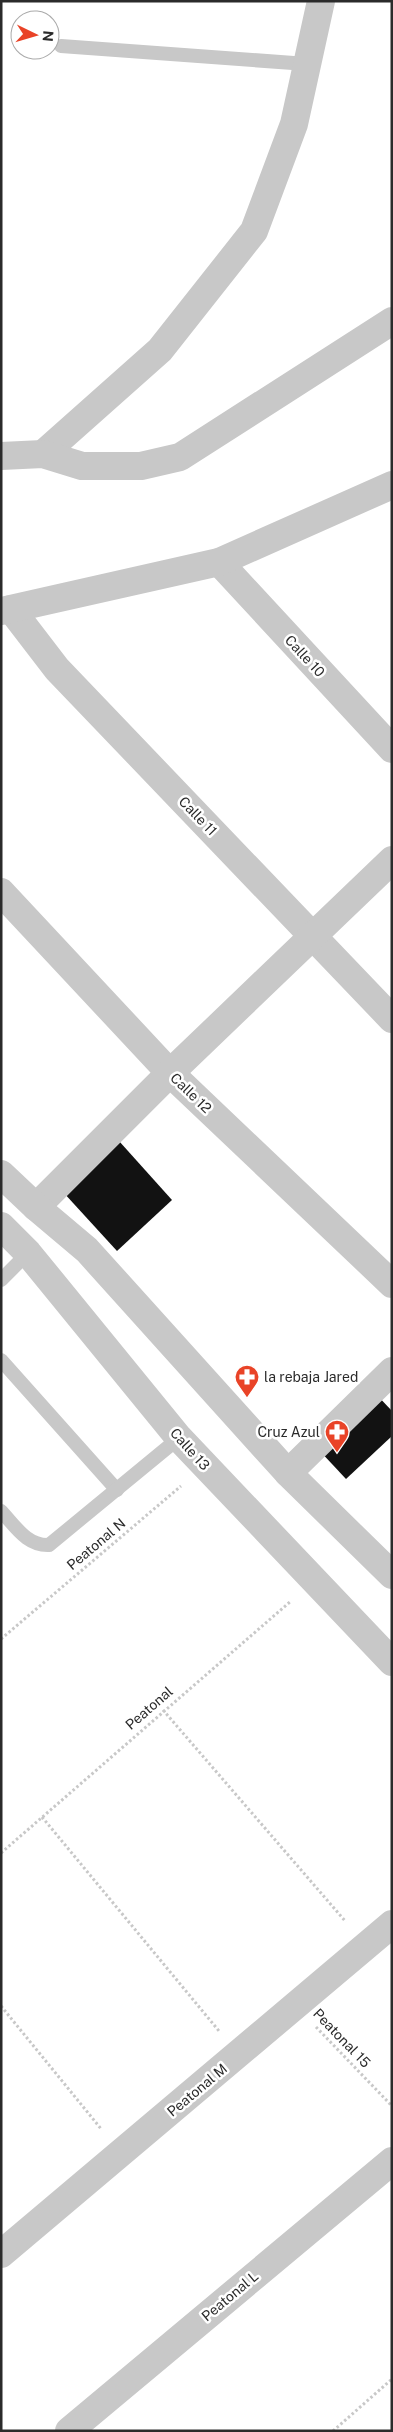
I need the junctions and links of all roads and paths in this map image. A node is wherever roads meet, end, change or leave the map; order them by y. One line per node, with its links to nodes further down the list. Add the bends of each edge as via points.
1 (322, 1): 3 (street)
2 (61, 46): 3 (lane)
3 (307, 64): 5 (street, via 294,124 254,231 160,350)
4 (392, 321): 5 (street, via 180,456 141,466 82,466)
5 (43, 454): 6 (street)
6 (1, 456)
7 (392, 485): 8 (street)
8 (219, 562): 9 (street); 10 (street, Calle 10)
9 (6, 610): 13 (street, Calle 11, via 57,669)
10 (392, 749)
11 (392, 860): 13 (street)
12 (1, 892): 15 (street, Calle 12)
13 (313, 936): 14 (street, Calle 11); 15 (street)
14 (392, 1019)
15 (170, 1073): 17 (street); 21 (street, Calle 12)
16 (1, 1174): 17 (street)
17 (36, 1208): 26 (street, via 87,1250)
18 (1, 1226): 19 (street, Calle 13)
19 (28, 1253): 20 (lane); 24 (street, Calle 13)
20 (1, 1280)
21 (392, 1284)
22 (1, 1360): 27 (lane)
23 (392, 1371): 26 (street)
24 (179, 1438): 25 (street, Calle 13); 27 (lane)
25 (205, 1466): 30 (street, Calle 13); 31 (path, Peatonal N)
26 (288, 1473): 29 (street)
27 (117, 1490): 28 (lane, via 49,1546 29,1542)
28 (1, 1511)
29 (392, 1575)
30 (314, 1582): 32 (street, Calle 13); 33 (path, Peatonal)
31 (1, 1639)
32 (392, 1662)
33 (163, 1710): 34 (path, Peatonal); 37 (path)
34 (42, 1817): 35 (path, Peatonal); 40 (path)
35 (1, 1852)
36 (392, 1924): 37 (street, Peatonal M)
37 (366, 1946): 39 (street, Peatonal M)
38 (1, 2006): 42 (path)
39 (296, 2007): 40 (street, Peatonal M); 41 (path, Peatonal 15)
40 (238, 2055): 42 (street, Peatonal M)
41 (392, 2106)
42 (122, 2154): 44 (street, Peatonal M)
43 (392, 2161): 46 (street, Peatonal L)
44 (1, 2254)
45 (392, 2379): 47 (path)
46 (69, 2431)
47 (333, 2431)

